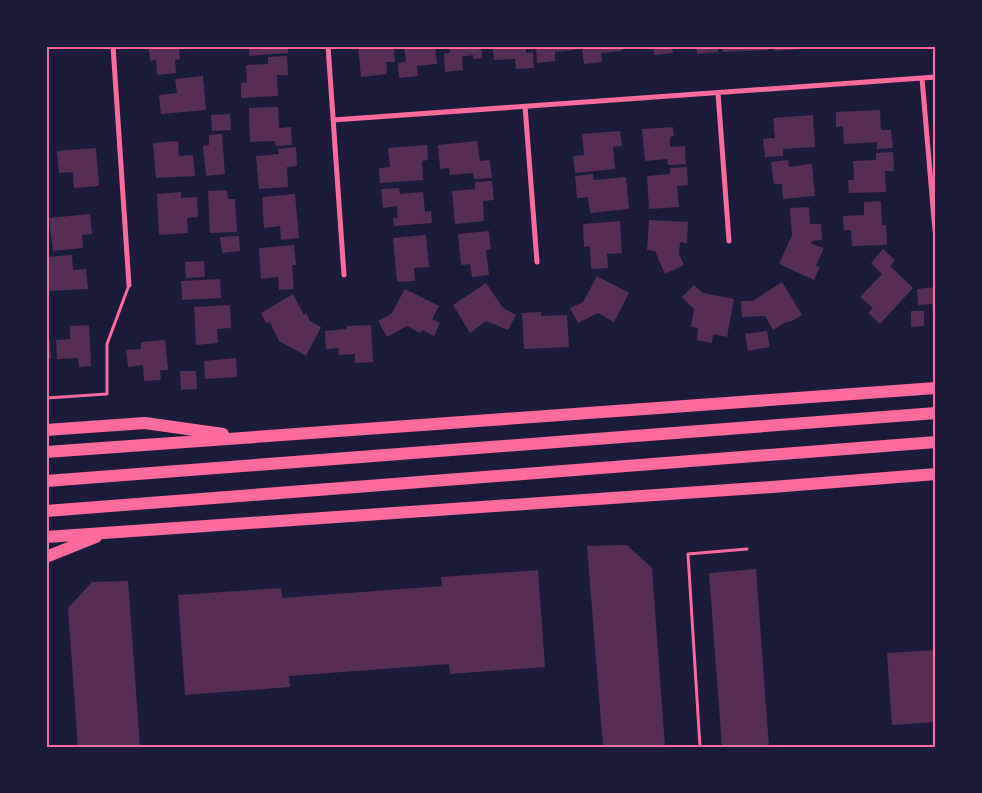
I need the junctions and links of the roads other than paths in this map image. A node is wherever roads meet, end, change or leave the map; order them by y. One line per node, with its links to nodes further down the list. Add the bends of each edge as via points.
1 (113, 46): 12 (street)
2 (328, 46): 7 (street)
3 (936, 77): 4 (street)
4 (922, 78): 5 (street); 8 (street)
5 (718, 93): 6 (street); 9 (street)
6 (525, 106): 7 (street); 10 (street)
7 (333, 120): 11 (street)
8 (935, 231)
9 (729, 241)
10 (537, 262)
11 (344, 276)
12 (129, 285): 14 (lane, via 107,344 108,394)
13 (936, 388): 17 (highway)
14 (46, 398)
15 (936, 413): 21 (highway)
16 (46, 430): 17 (highway, via 146,423)
17 (250, 438): 19 (highway)
18 (936, 442): 22 (highway)
19 (46, 452)
20 (936, 474): 23 (highway)
21 (46, 481)
22 (46, 511)
23 (108, 532): 24 (highway); 26 (highway)
24 (46, 537)
25 (747, 549): 27 (lane, via 688,554)
26 (46, 557)
27 (700, 747)

